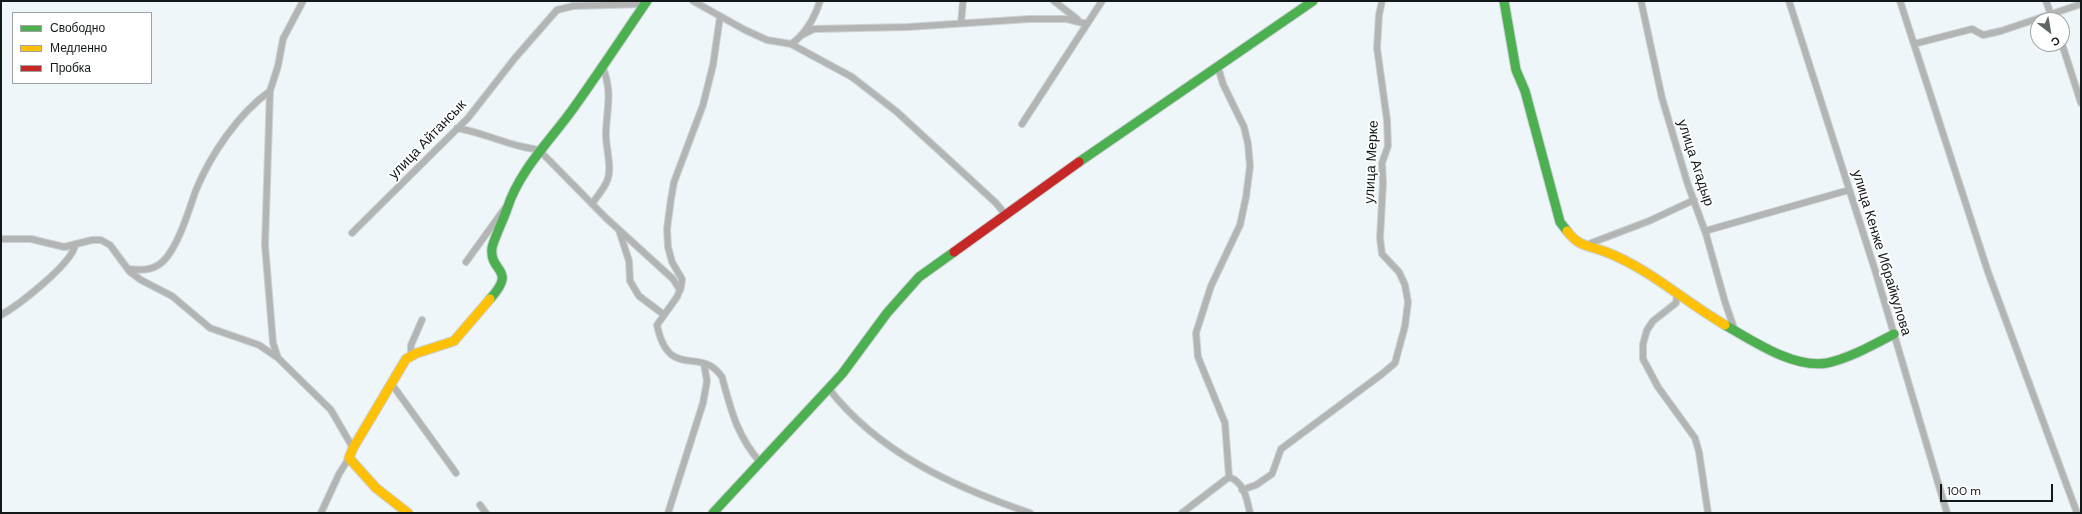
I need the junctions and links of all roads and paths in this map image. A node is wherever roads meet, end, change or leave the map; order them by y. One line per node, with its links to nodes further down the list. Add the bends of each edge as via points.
1 (303, 1): 29 (street, via 283,39)
2 (693, 1): 18 (street)
3 (820, 1): 23 (street)
4 (963, 1): 21 (street)
5 (1054, 1): 19 (street)
6 (1102, 1): 22 (street)
7 (1313, 1): 28 (street)
8 (1382, 1): 64 (street, улица Мерке, via 1377,48 1388,146 1382,168 1380,238 1382,254 1399,272 1406,285 1408,302 1405,326 1395,363 1281,449 1272,474 1266,480)
9 (1504, 1): 43 (street, via 1516,70 1525,91 1560,222 1575,242)
10 (1641, 1): 35 (street, улица Агадыр, via 1662,98)
11 (1789, 1): 34 (street, улица Кенже Ибрайкулова)
12 (1900, 1): 25 (street)
13 (2046, 1): 16 (street)
14 (646, 2): 27 (street); 32 (street, улица Айтансык, via 564,7 557,10)
15 (2081, 4): 17 (street)
16 (2051, 12)
17 (2054, 12)
18 (720, 17): 24 (street, via 767,40); 47 (street, via 703,105 674,182 671,199 667,229 668,247 672,262 682,279)
19 (1078, 20): 21 (street, via 1029,19); 22 (street)
20 (2030, 20): 25 (street, via 1984,35 1972,29)
21 (961, 23): 23 (street, via 814,29)
22 (1087, 24): 31 (street)
23 (802, 35): 24 (street)
24 (791, 44): 38 (street, via 852,77 897,112 996,202)
25 (1914, 44): 76 (street, via 1988,272)
26 (2065, 52): 30 (street)
27 (602, 65): 33 (street); 37 (street, via 610,99 606,132 608,180)
28 (1218, 67): 38 (street); 63 (street, via 1222,84 1244,128 1250,166 1240,226 1211,286 1196,333 1198,356 1225,423)
29 (270, 91): 46 (street, via 256,101 210,162 175,244 166,258 154,268); 55 (street, via 265,245 273,343)
30 (2081, 103)
31 (1022, 124)
32 (457, 128): 33 (street, via 476,131); 41 (street, улица Айтансык, via 426,162)
33 (542, 151): 36 (street, via 512,193); 37 (street)
34 (1849, 190): 40 (street); 53 (street, улица Кенже Ибрайкулова)
35 (1694, 200): 40 (street, улица Агадыр); 43 (street, via 1649,221)
36 (510, 202): 45 (street); 54 (street, via 492,247 492,254 503,277 501,287 454,341)
37 (592, 204): 39 (street)
38 (1005, 214): 58 (street, via 908,287 861,351)
39 (619, 230): 47 (street, via 673,280); 49 (street, via 629,261 630,281 639,296)
40 (1705, 231): 52 (street, улица Агадыр)
41 (352, 233)
42 (1, 239): 44 (street, via 31,239 64,247)
43 (1586, 245): 48 (street, via 1639,267)
44 (75, 246): 46 (street, via 92,240 101,240 110,245); 50 (street, via 73,253 56,271)
45 (466, 262)
46 (129, 269): 55 (street, via 141,280 172,296 210,328 259,345)
47 (680, 290): 49 (street)
48 (1677, 295): 52 (street); 74 (street, via 1676,303 1653,321 1647,330 1643,344 1643,359 1658,387 1695,438)
49 (664, 314): 56 (street, via 657,325 665,349 675,359)
50 (1, 315)
51 (422, 320): 54 (street, via 411,345)
52 (1735, 331): 53 (street, via 1798,362 1826,363 1854,354)
53 (1894, 334): 75 (street, улица Кенже Ибрайкулова)
54 (410, 356): 57 (street)
55 (278, 358): 59 (street, via 331,410)
56 (704, 364): 61 (street, via 718,371 743,440); 69 (street, via 707,381 703,403)
57 (391, 382): 59 (street); 62 (street)
58 (829, 389): 61 (street); 71 (street, via 843,407 885,444 963,488)
59 (353, 448): 60 (street)
60 (349, 458): 66 (street); 67 (street, via 364,478)
61 (760, 462): 70 (street)
62 (456, 473)
63 (1229, 478): 64 (street, via 1236,480); 72 (street)
64 (1242, 490): 73 (street)
65 (480, 505): 68 (street)
66 (321, 513)
67 (408, 513)
68 (486, 513)
69 (668, 513)
70 (713, 513)
71 (1030, 513)
72 (1182, 513)
73 (1250, 513)
74 (1708, 513)
75 (1947, 513)
76 (2077, 513)

